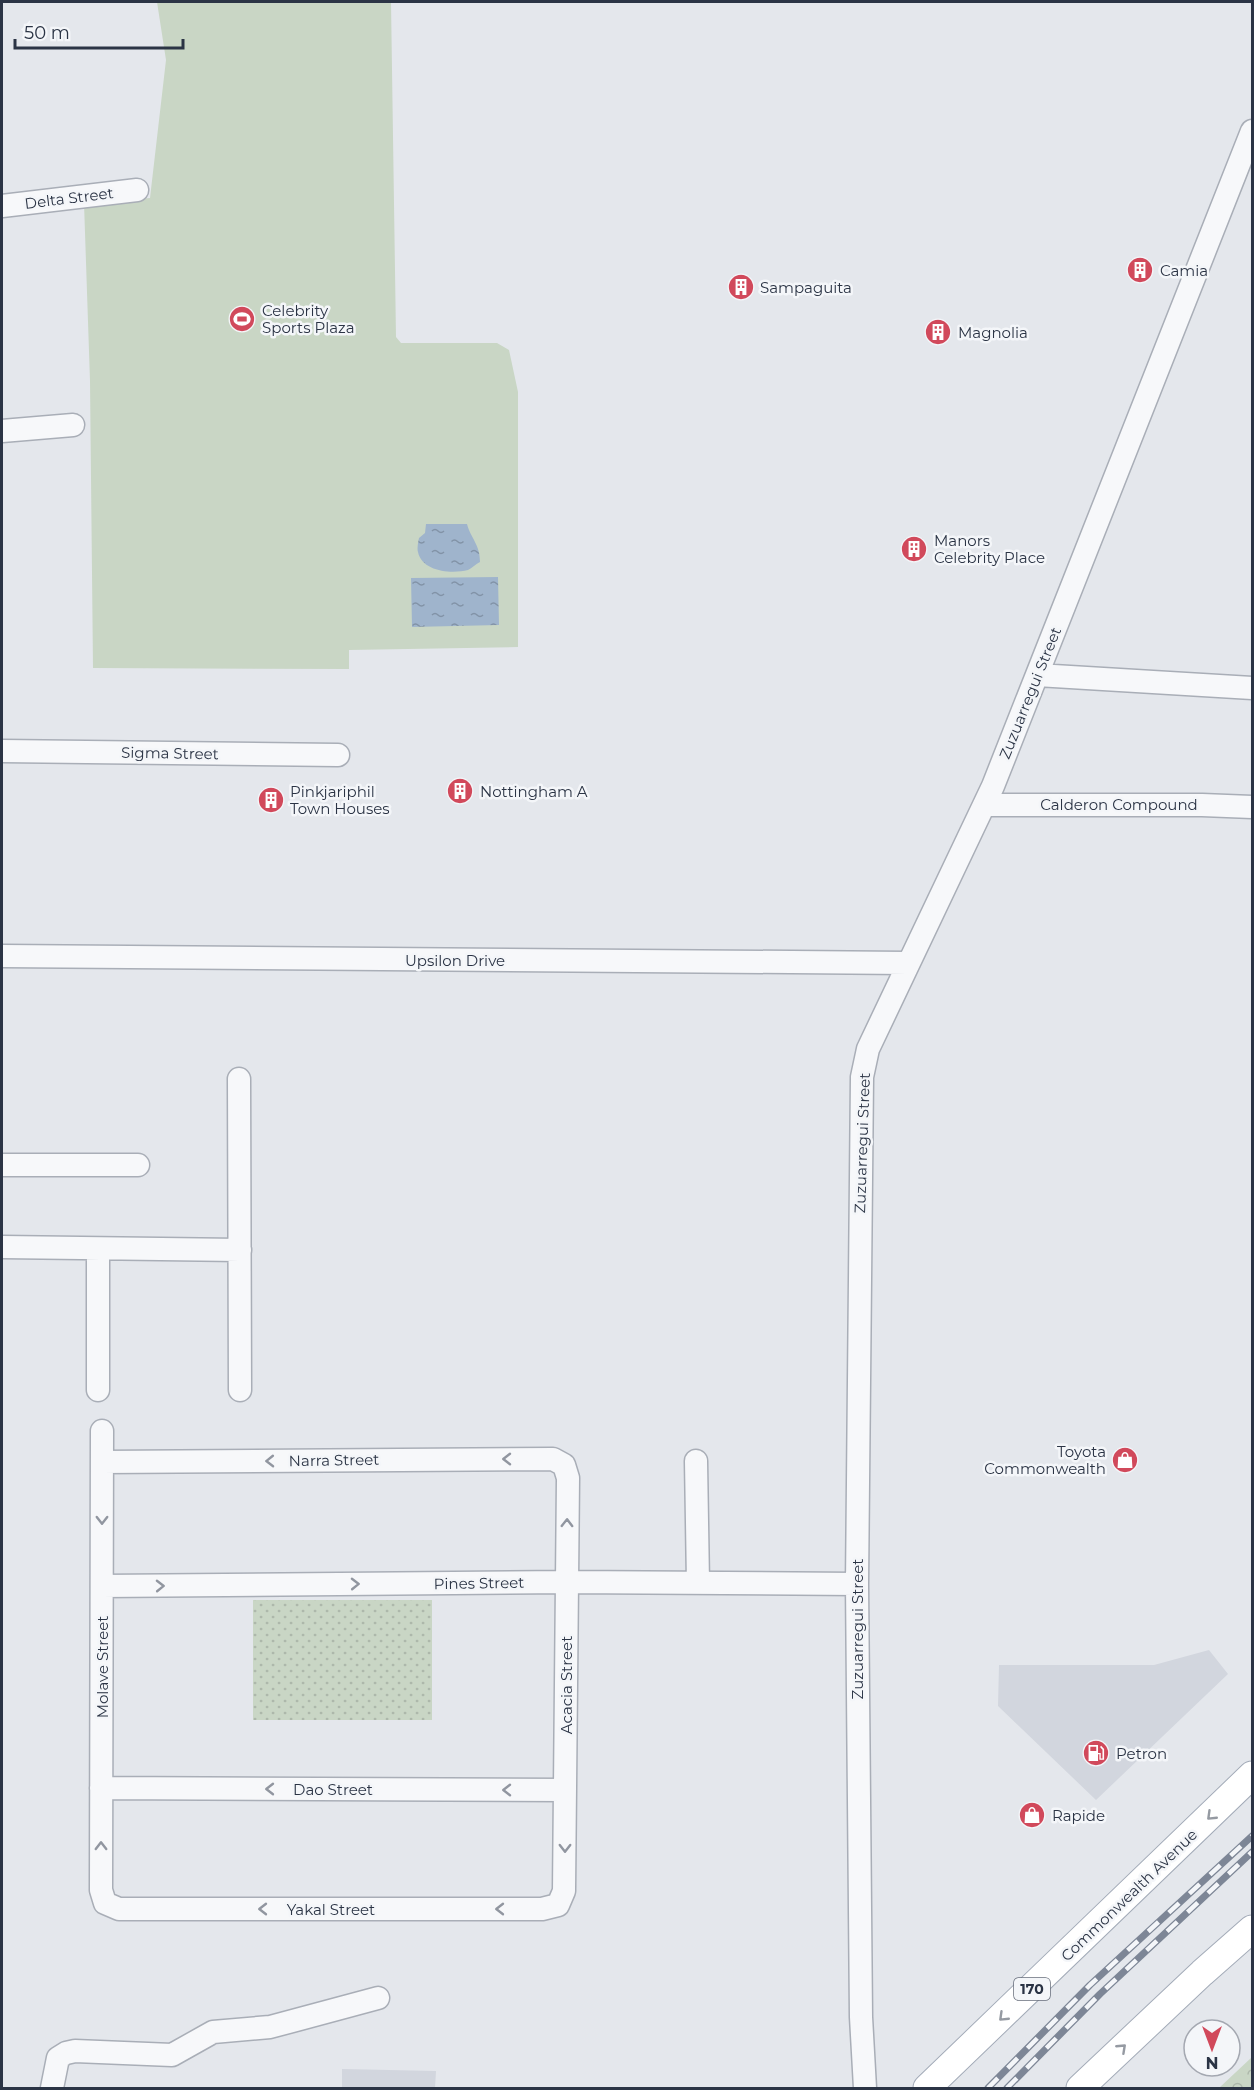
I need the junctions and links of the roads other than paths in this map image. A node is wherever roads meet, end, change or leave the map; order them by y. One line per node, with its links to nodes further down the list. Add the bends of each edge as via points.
1 (1252, 131): 6 (street, Zuzuarregui Street)
2 (137, 190): 3 (street, Delta Street)
3 (2, 206)
4 (73, 425): 5 (street)
5 (2, 431)
6 (1037, 675): 7 (street); 10 (street, Zuzuarregui Street)
7 (1252, 688)
8 (2, 751): 9 (street, Sigma Street)
9 (338, 755)
10 (985, 805): 11 (street, Calderon Compound); 13 (street, Zuzuarregui Street)
11 (1252, 807)
12 (2, 956): 13 (street, Upsilon Drive)
13 (908, 963): 28 (street, Zuzuarregui Street, via 868,1048 862,1077)
14 (239, 1079): 19 (street)
15 (2, 1165): 16 (street)
16 (138, 1166)
17 (2, 1247): 18 (street)
18 (98, 1249): 19 (street); 20 (street)
19 (240, 1250): 21 (street)
20 (98, 1390)
21 (240, 1390)
22 (102, 1431): 24 (street, Molave Street)
23 (696, 1461): 27 (street)
24 (102, 1462): 25 (street, Narra Street, one-way to 24, via 553,1459); 29 (street, Molave Street, one-way to 29)
25 (564, 1465): 26 (street, Acacia Street, one-way to 25, via 568,1478)
26 (567, 1582): 27 (street, Pines Street); 29 (street, Pines Street, one-way to 26); 32 (street, Acacia Street)
27 (698, 1583): 28 (street, Pines Street)
28 (857, 1584): 38 (street, Zuzuarregui Street)
29 (102, 1586): 31 (street, Molave Street)
30 (1252, 1775): 39 (main road, Commonwealth Avenue / 170, one-way to 39)
31 (101, 1788): 32 (street, Dao Street, one-way to 31); 33 (street, Molave Street, one-way to 31, via 101,1890)
32 (565, 1790): 34 (street, Acacia Street, one-way to 34, via 564,1891)
33 (105, 1903): 34 (street, Yakal Street, one-way to 33, via 542,1909 118,1909)
34 (558, 1905)
35 (1252, 1929): 40 (main road, one-way to 35)
36 (378, 1998): 37 (street, via 270,2027 213,2032 172,2055 66,2053 58,2058)
37 (52, 2088)
38 (865, 2088)
39 (927, 2088)
40 (1080, 2088)

